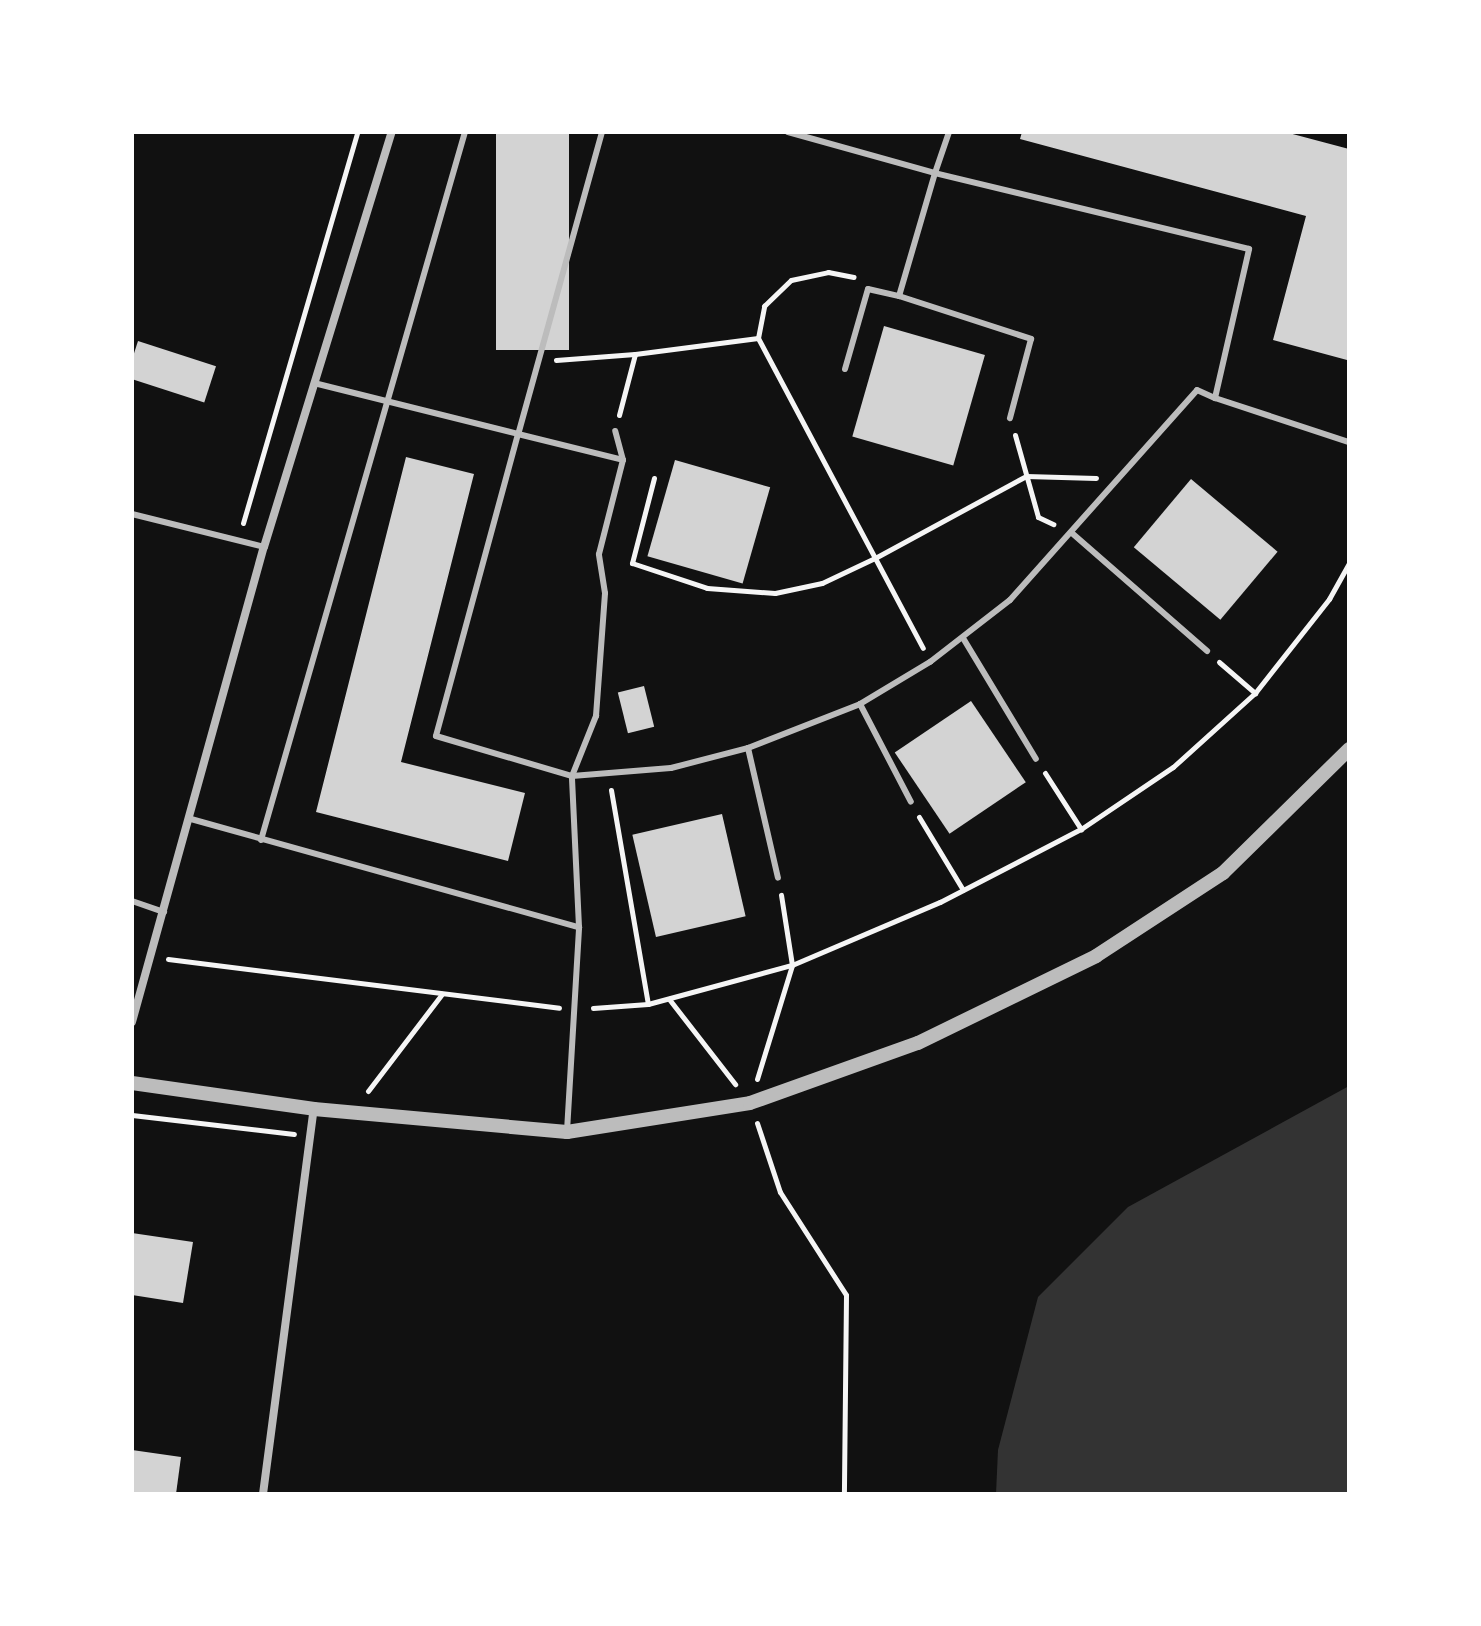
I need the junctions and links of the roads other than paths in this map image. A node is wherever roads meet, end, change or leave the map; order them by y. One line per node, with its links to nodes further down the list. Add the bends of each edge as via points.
1 (392, 132): 9 (street)
2 (465, 132): 11 (lane)
3 (602, 132): 14 (lane)
4 (788, 132): 6 (lane)
5 (949, 132): 6 (lane)
6 (935, 173): 7 (lane); 10 (lane, via 1249,249)
7 (899, 296): 8 (lane, via 868,289); 12 (lane, via 1031,339)
8 (845, 369)
9 (318, 384): 11 (lane); 19 (street)
10 (1215, 398): 15 (lane); 18 (lane, via 1197,390)
11 (388, 401): 14 (lane); 29 (lane)
12 (1010, 418)
13 (615, 431): 16 (lane)
14 (518, 434): 16 (lane); 26 (lane, via 436,736)
15 (1349, 442)
16 (623, 460): 26 (lane, via 599,554 605,593 596,716)
17 (132, 514): 19 (lane)
18 (1073, 534): 20 (lane, via 1010,600); 21 (lane)
19 (264, 547): 28 (street)
20 (963, 638): 22 (lane); 25 (lane)
21 (1207, 651)
22 (860, 704): 23 (lane); 27 (lane)
23 (748, 748): 26 (lane, via 671,768); 30 (lane)
24 (1349, 749): 37 (street, via 1223,873 1096,956 918,1043 750,1103)
25 (1036, 759)
26 (572, 776): 33 (lane)
27 (911, 802)
28 (191, 819): 29 (lane); 32 (street)
29 (261, 840): 33 (lane)
30 (778, 878)
31 (132, 901): 32 (lane)
32 (164, 912): 34 (street)
33 (579, 927): 37 (lane)
34 (132, 1022)
35 (132, 1083): 36 (street)
36 (314, 1109): 37 (street); 38 (street)
37 (567, 1132)
38 (263, 1494)

